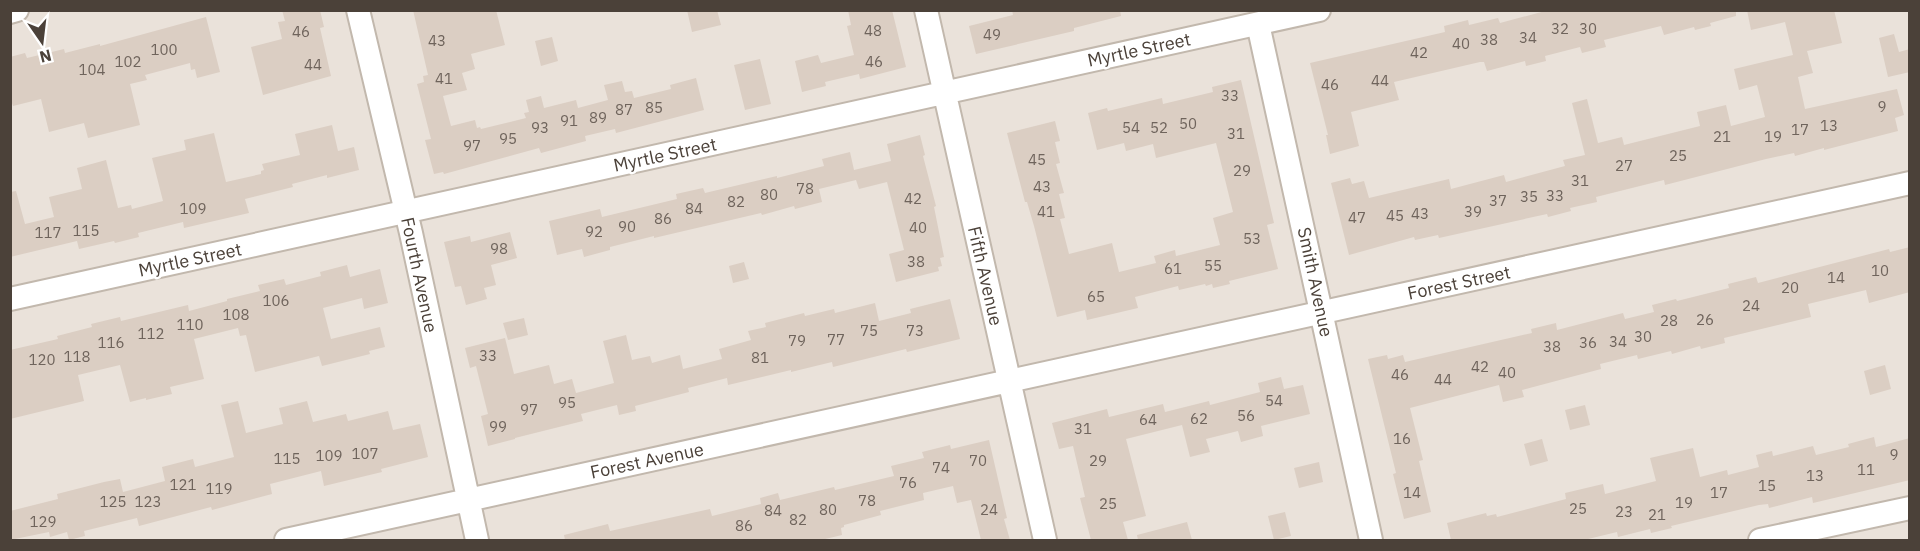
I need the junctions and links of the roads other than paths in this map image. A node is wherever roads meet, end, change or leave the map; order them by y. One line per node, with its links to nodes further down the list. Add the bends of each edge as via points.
1 (17, 10): 5 (street)
2 (358, 10): 9 (street, Fourth Avenue)
3 (927, 10): 7 (street, Fifth Avenue)
4 (1319, 10): 6 (street, Myrtle Street)
5 (10, 12)
6 (1257, 24): 7 (street, Myrtle Street); 11 (street, Smith Avenue)
7 (944, 93): 9 (street, Myrtle Street); 12 (street, Fifth Avenue)
8 (1910, 183): 11 (street, Forest Street)
9 (406, 212): 10 (street, Myrtle Street); 13 (street, Fourth Avenue)
10 (10, 299)
11 (1322, 314): 12 (street, Forest Street); 18 (street, Smith Avenue)
12 (1008, 382): 13 (street, Forest Avenue); 17 (street, Fifth Avenue)
13 (469, 501): 15 (street, Forest Avenue); 16 (street, Fourth Avenue)
14 (1910, 508): 19 (street)
15 (286, 540)
16 (477, 540)
17 (1045, 540)
18 (1371, 540)
19 (1760, 540)

